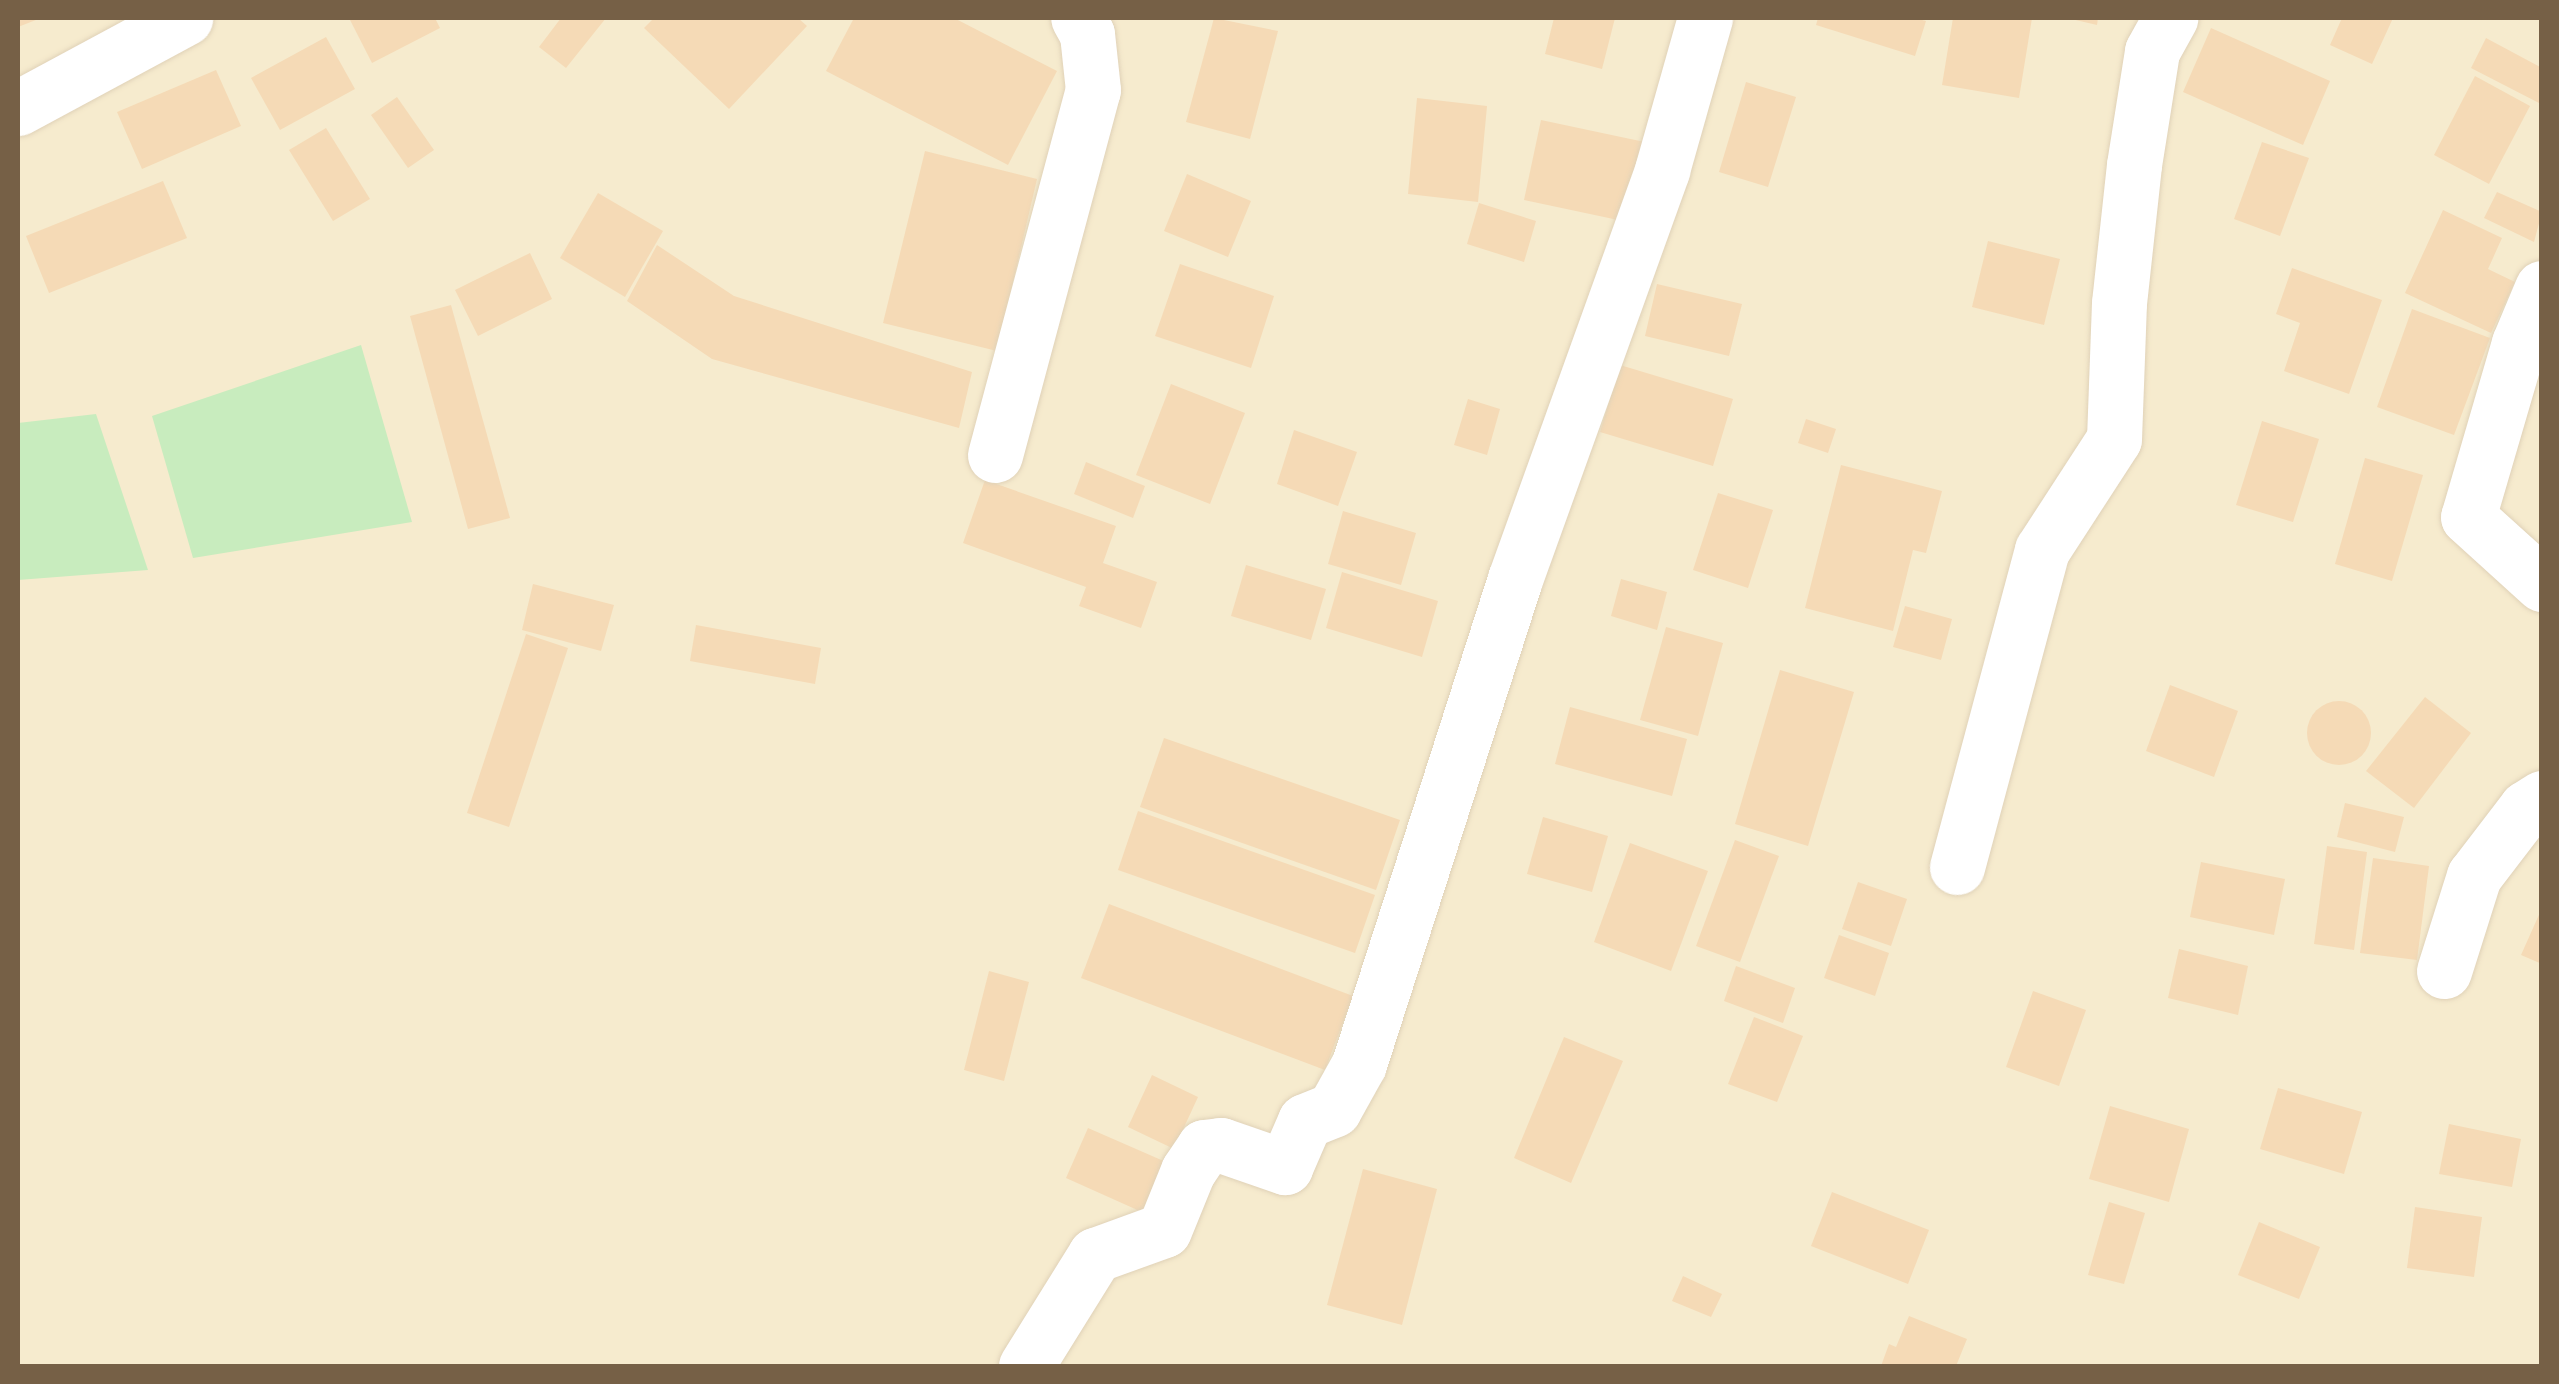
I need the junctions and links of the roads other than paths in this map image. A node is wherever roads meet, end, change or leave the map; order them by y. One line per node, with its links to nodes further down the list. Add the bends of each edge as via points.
1 (184, 18): 5 (street)
2 (1078, 18): 7 (street, via 1087,34 1092,90)
3 (1705, 18): 12 (street, via 1662,170 1514,578 1360,1064 1334,1109 1305,1122 1284,1167 1221,1145 1204,1147 1164,1230 1095,1254)
4 (2170, 18): 10 (street, via 2152,51 2134,166 2114,439 2042,550)
5 (18, 108)
6 (2542, 288): 8 (street, via 2518,343 2468,517)
7 (995, 456)
8 (2542, 584)
9 (2542, 798): 11 (street, via 2526,808 2474,876)
10 (1957, 867)
11 (2444, 970)
12 (1026, 1366)

